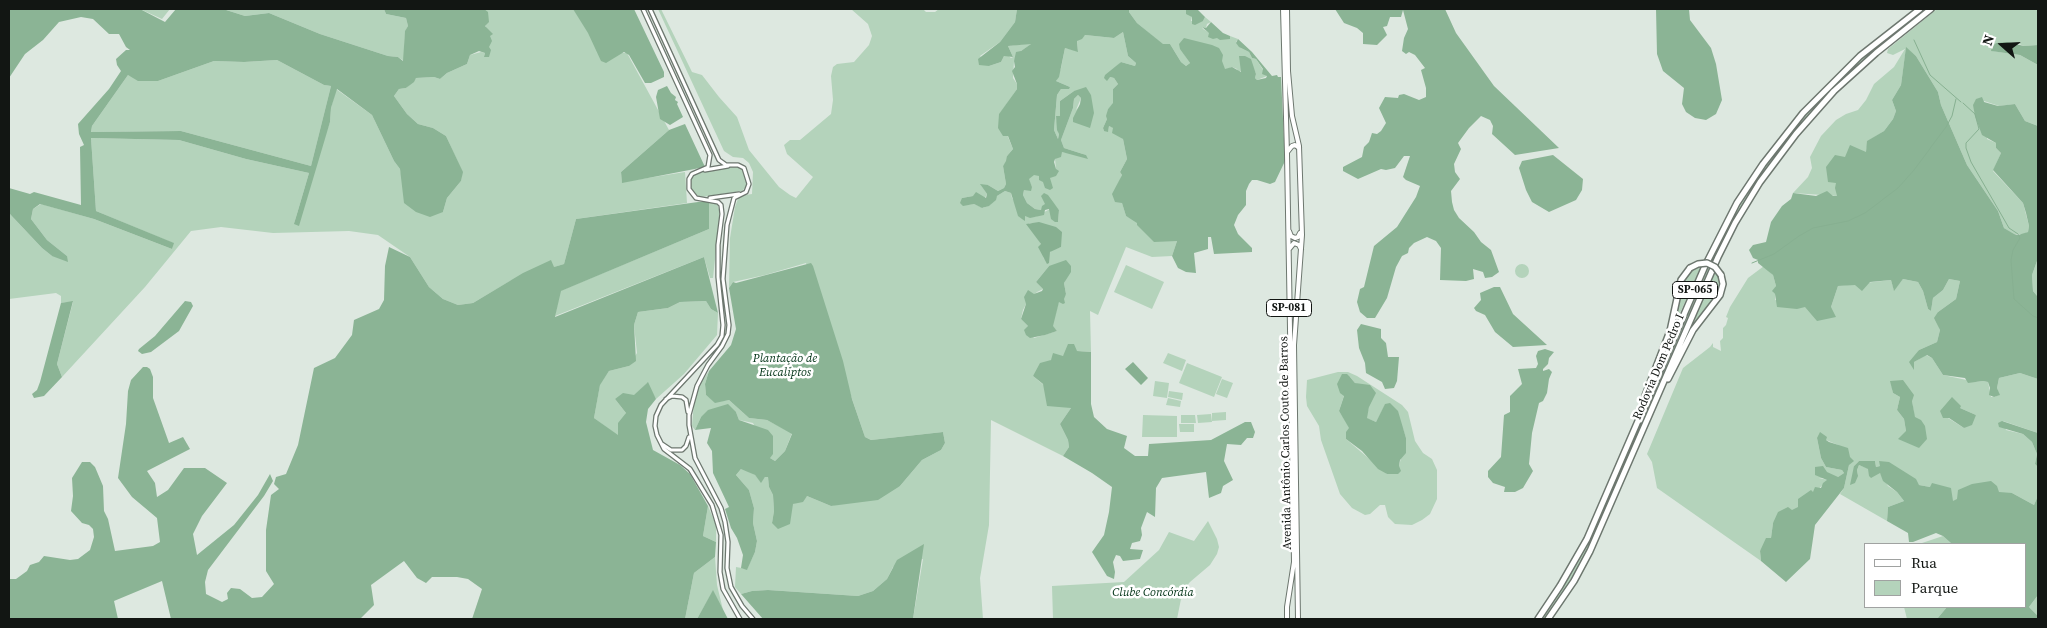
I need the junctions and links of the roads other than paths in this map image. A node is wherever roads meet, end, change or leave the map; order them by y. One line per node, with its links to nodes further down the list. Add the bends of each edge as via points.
1 (643, 9): 10 (main road, via 710,155 710,163)
2 (650, 9): 9 (main road, via 716,155 722,164)
3 (1283, 9): 8 (main road, Avenida Antônio Carlos Couto de Barros / SP-081)
4 (1287, 9): 7 (main road, Avenida Antônio Carlos Couto de Barros / SP-081, via 1292,116)
5 (1920, 9): 22 (highway, Rodovia Dom Pedro I / SP-065, via 1860,56 1827,88 1786,133 1755,176 1716,243)
6 (1932, 9): 19 (highway, Rodovia Dom Pedro I / SP-065, via 1841,84 1801,127 1768,171 1723,246)
7 (1300, 151): 8 (main road, via 1292,146); 13 (main road, Avenida Antônio Carlos Couto de Barros / SP-081)
8 (1287, 154): 14 (main road, Avenida Antônio Carlos Couto de Barros / SP-081)
9 (729, 166): 10 (main road); 11 (main road, via 742,166 747,172 749,187)
10 (704, 170): 12 (main road, via 692,174 688,184 693,196)
11 (740, 194): 12 (main road); 18 (main road, via 734,198 730,209 724,258 728,334 702,375)
12 (705, 199): 17 (main road, via 718,202 722,209 718,277 723,331 717,345)
13 (1301, 226): 14 (main road, via 1299,236 1295,238); 16 (main road, Avenida Antônio Carlos Couto de Barros / SP-081)
14 (1288, 227): 15 (main road, Avenida Antônio Carlos Couto de Barros / SP-081)
15 (1289, 249): 16 (main road, via 1294,243); 23 (main road, Avenida Antônio Carlos Couto de Barros / SP-081, via 1294,562)
16 (1301, 249): 24 (main road, Avenida Antônio Carlos Couto de Barros / SP-081, via 1294,342)
17 (665, 400): 18 (main road, via 672,396 682,397 688,404); 21 (main road, via 656,416 655,426)
18 (689, 415): 20 (main road)
19 (1644, 426): 22 (highway, bridge, via 1689,336 1720,295 1722,275 1707,263 1690,268 1681,280 1670,331); 30 (highway, Rodovia Dom Pedro I / SP-065, via 1590,551)
20 (690, 434): 21 (main road, via 682,450 671,450); 26 (main road, via 695,458 725,522 731,587)
21 (662, 444): 25 (main road, via 690,469 712,505 721,534 723,589)
22 (1628, 447): 29 (highway, Rodovia Dom Pedro I / SP-065, via 1584,545)
23 (1287, 607): 24 (main road); 27 (main road, SP-081)
24 (1298, 609): 28 (main road, SP-081)
25 (740, 619)
26 (753, 619)
27 (1287, 619)
28 (1298, 619)
29 (1538, 619)
30 (1548, 619)

